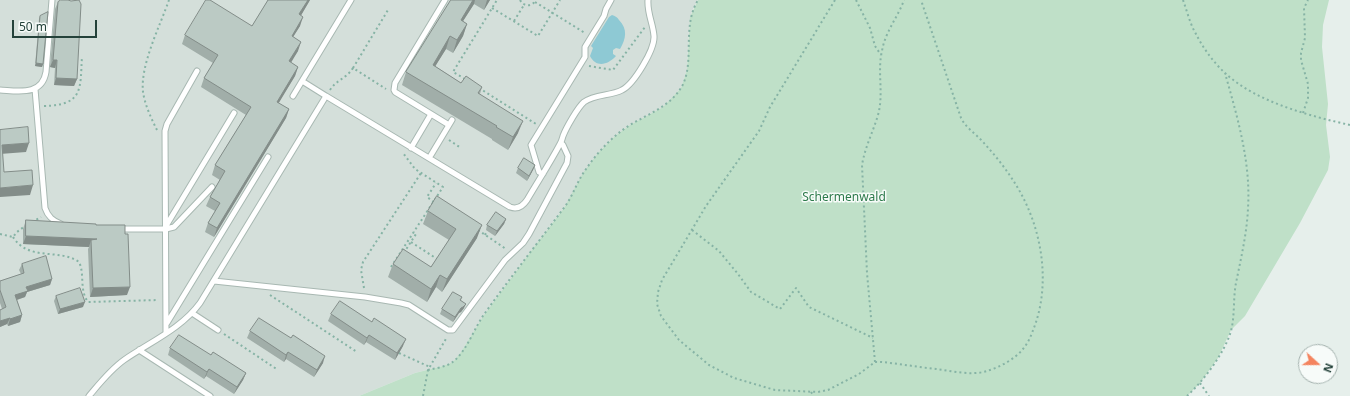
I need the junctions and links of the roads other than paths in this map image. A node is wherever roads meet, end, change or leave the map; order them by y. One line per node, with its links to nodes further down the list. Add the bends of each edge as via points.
1 (52, 0): 8 (lane, via 45,75)
2 (351, 0): 7 (lane)
3 (445, 0): 13 (lane, via 394,86 395,92)
4 (611, 0): 18 (lane, via 585,47 585,57 531,144 539,172)
5 (648, 0): 14 (lane, via 648,14 654,37 648,56 627,87 584,102)
6 (197, 71): 21 (lane, via 165,131)
7 (302, 81): 10 (lane); 11 (lane)
8 (35, 89): 9 (lane); 20 (lane, via 44,202 47,214)
9 (0, 90)
10 (293, 96)
11 (326, 96): 15 (lane); 23 (lane)
12 (234, 113): 21 (lane)
13 (431, 114): 15 (lane); 16 (lane, via 451,123)
14 (561, 143): 18 (lane); 23 (lane, via 568,156 567,163 529,234 505,260 457,326 451,330 406,304)
15 (411, 148): 18 (lane, via 514,208 519,208 525,203)
16 (431, 155)
17 (268, 156): 25 (lane)
18 (542, 174)
19 (212, 186): 21 (lane, via 174,227)
20 (67, 226)
21 (165, 228): 22 (lane); 25 (lane)
22 (112, 229)
23 (214, 281): 24 (lane)
24 (192, 313): 26 (lane); 27 (lane, via 181,324)
25 (166, 324): 27 (lane)
26 (218, 330)
27 (166, 333): 28 (lane)
28 (140, 350): 29 (lane, via 112,370); 30 (lane)
29 (89, 396)
30 (210, 396)

